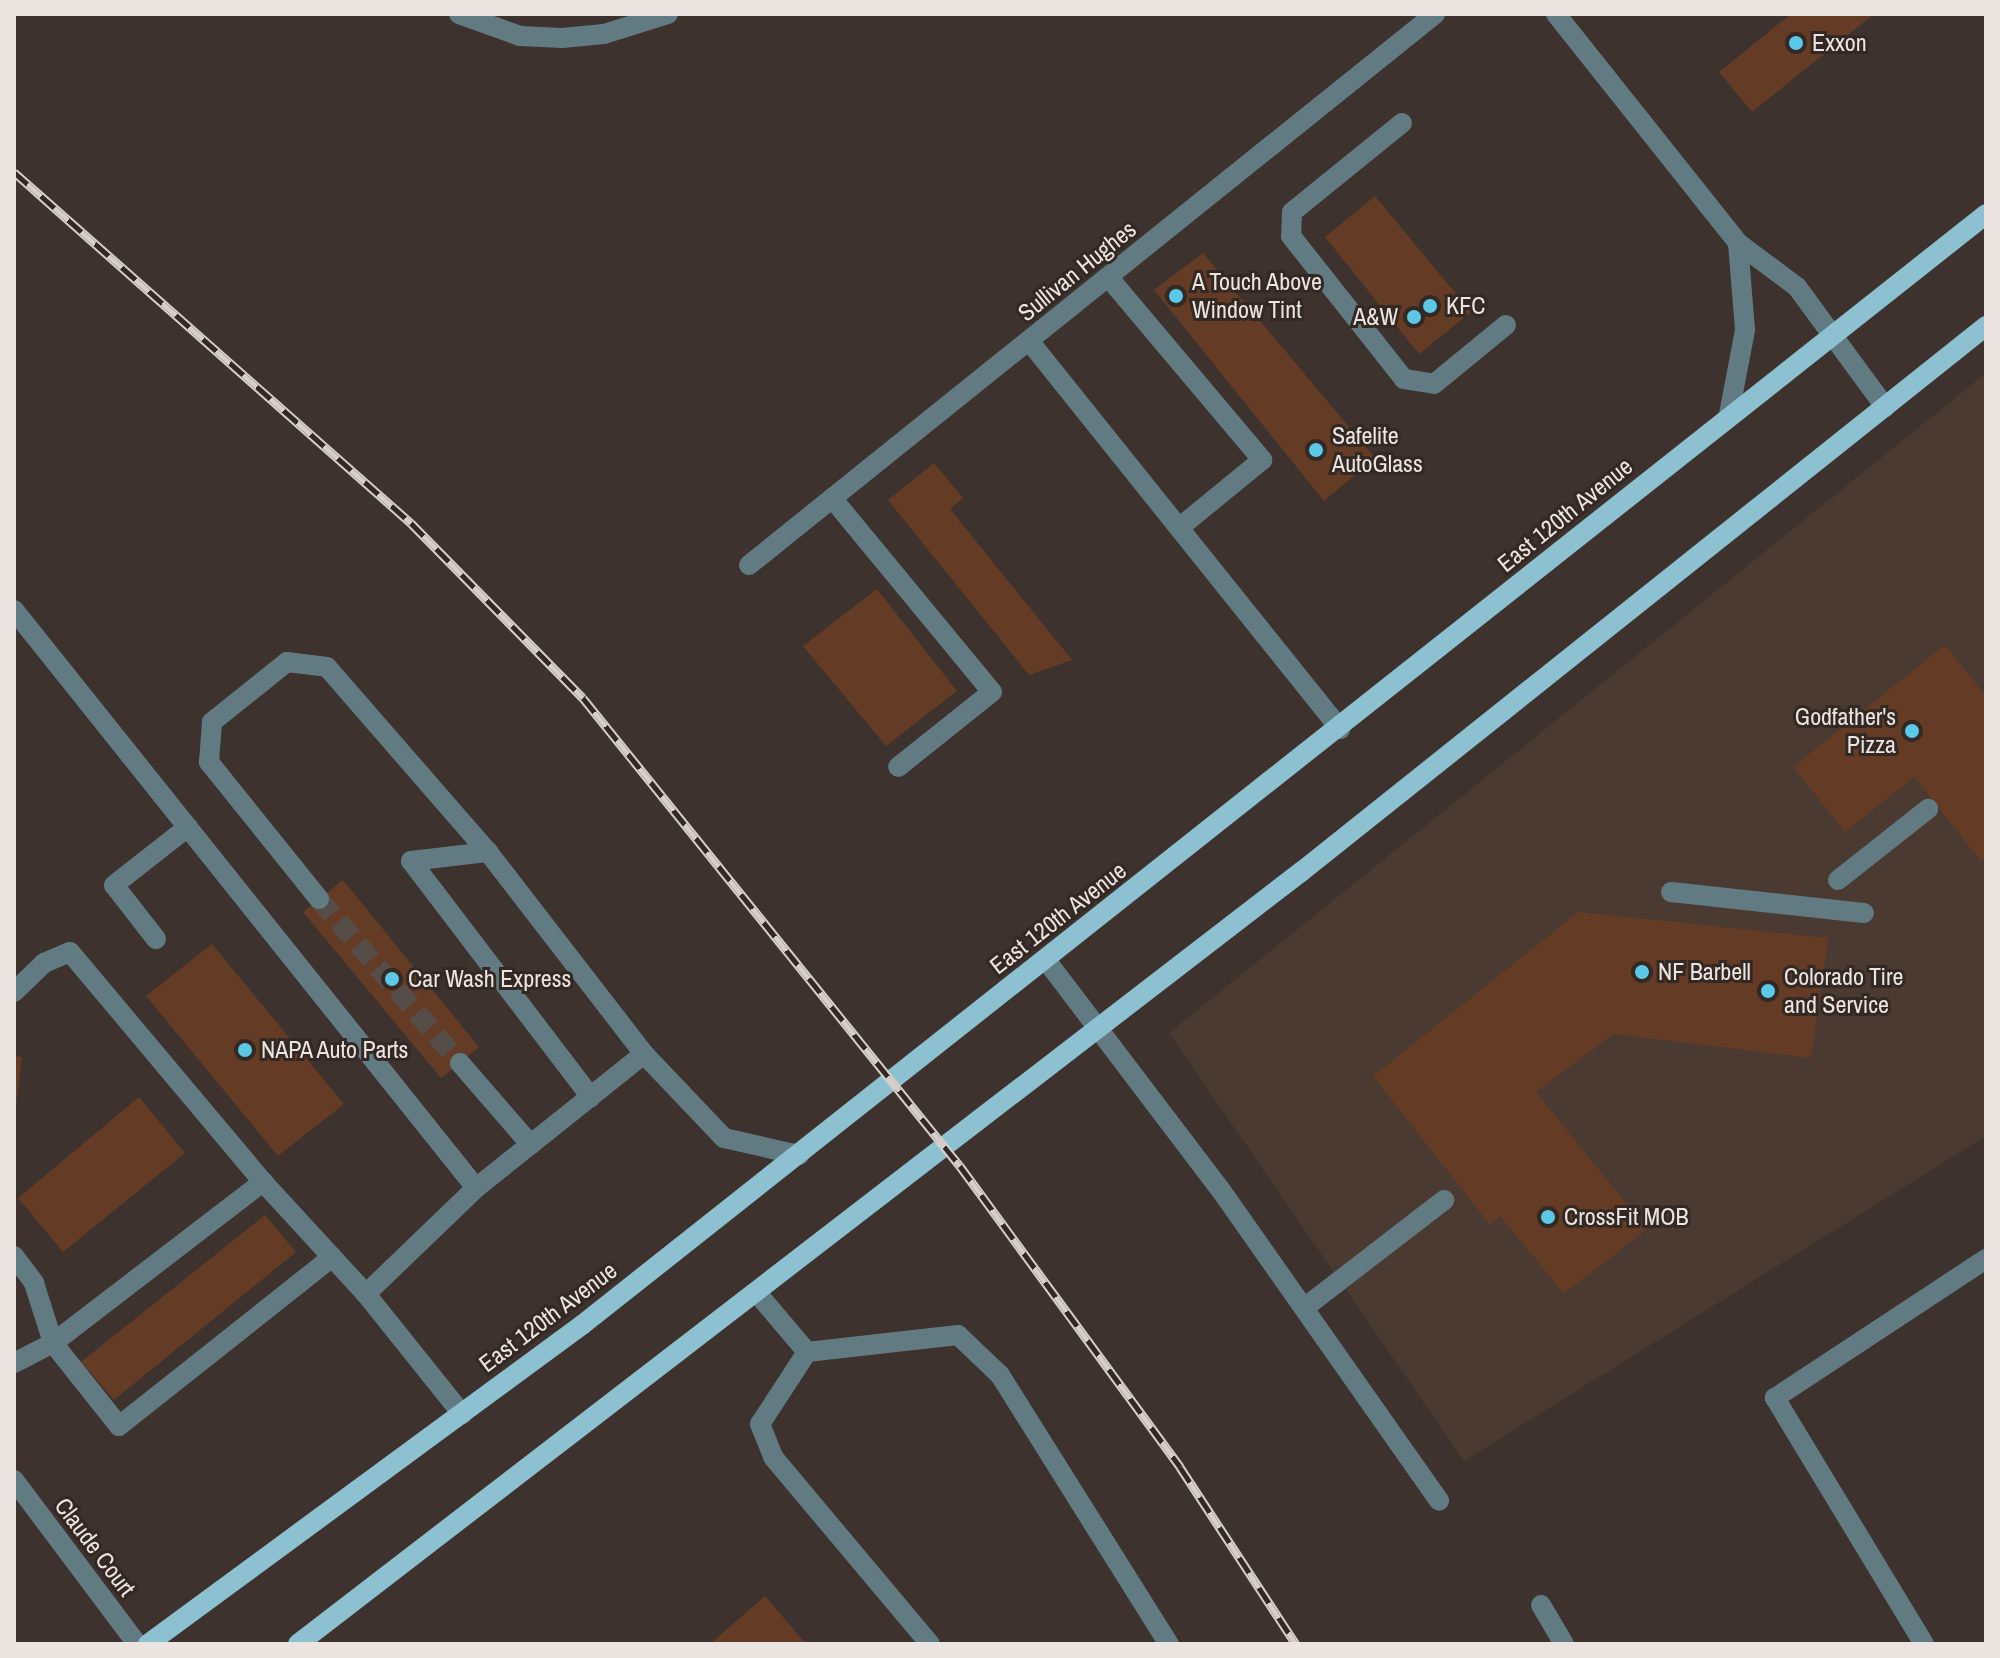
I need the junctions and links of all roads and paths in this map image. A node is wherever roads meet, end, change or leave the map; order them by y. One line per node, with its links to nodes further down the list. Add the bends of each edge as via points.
1 (459, 14): 2 (street, via 520,36 562,38 604,34)
2 (668, 14)
3 (1435, 14): 8 (street, Sullivan Hughes)
4 (1556, 14): 7 (street)
5 (1402, 123): 9 (street, via 1292,212 1291,236 1404,379 1434,384)
6 (1986, 214): 11 (main road, East 120th Avenue)
7 (1738, 243): 11 (street, via 1797,287); 14 (street, via 1745,330)
8 (1109, 278): 12 (street, Sullivan Hughes); 16 (street, via 1262,460)
9 (1506, 325)
10 (1986, 326): 13 (main road)
11 (1831, 338): 13 (street); 14 (main road, East 120th Avenue)
12 (1030, 342): 15 (street, Sullivan Hughes); 16 (street)
13 (1885, 407): 31 (main road)
14 (1729, 414): 19 (main road, East 120th Avenue)
15 (832, 498): 17 (street, Sullivan Hughes); 20 (street, via 992,692)
16 (1179, 528): 19 (street)
17 (749, 565)
18 (14, 610): 22 (street)
19 (1340, 729): 29 (main road, East 120th Avenue)
20 (898, 767)
21 (1928, 809): 24 (street)
22 (188, 827): 28 (street, via 114,885); 38 (street)
23 (488, 852): 26 (street, via 327,667 287,662 212,722 209,762); 32 (street); 34 (street, via 411,861)
24 (1838, 880)
25 (1671, 892): 27 (street)
26 (319, 899)
27 (1864, 913)
28 (156, 939)
29 (1046, 960): 31 (street); 36 (main road, East 120th Avenue)
30 (14, 992): 37 (street, via 44,963 70,952)
31 (1100, 1027): 43 (main road); 45 (street)
32 (644, 1054): 34 (street); 36 (street, via 724,1138)
33 (460, 1063): 35 (street)
34 (591, 1097): 35 (street)
35 (531, 1145): 38 (street)
36 (799, 1155): 49 (main road, East 120th Avenue)
37 (263, 1182): 41 (street); 46 (street)
38 (476, 1188): 44 (street)
39 (1444, 1200): 45 (street)
40 (14, 1256): 46 (street, via 34,1283)
41 (332, 1257): 44 (street); 46 (street, via 119,1426)
42 (1986, 1259): 59 (street, via 1775,1398)
43 (757, 1293): 47 (street); 55 (main road)
44 (366, 1294): 49 (street)
45 (1304, 1308): 51 (street)
46 (53, 1343): 48 (street)
47 (807, 1352): 56 (street, via 760,1424 773,1457); 57 (street, via 958,1335 1000,1375)
48 (14, 1363)
49 (462, 1414): 54 (main road, East 120th Avenue)
50 (14, 1480): 53 (street, Claude Court)
51 (1439, 1501)
52 (1541, 1605): 58 (street)
53 (137, 1644)
54 (148, 1644)
55 (298, 1644)
56 (930, 1644)
57 (1169, 1644)
58 (1564, 1644)
59 (1924, 1644)

